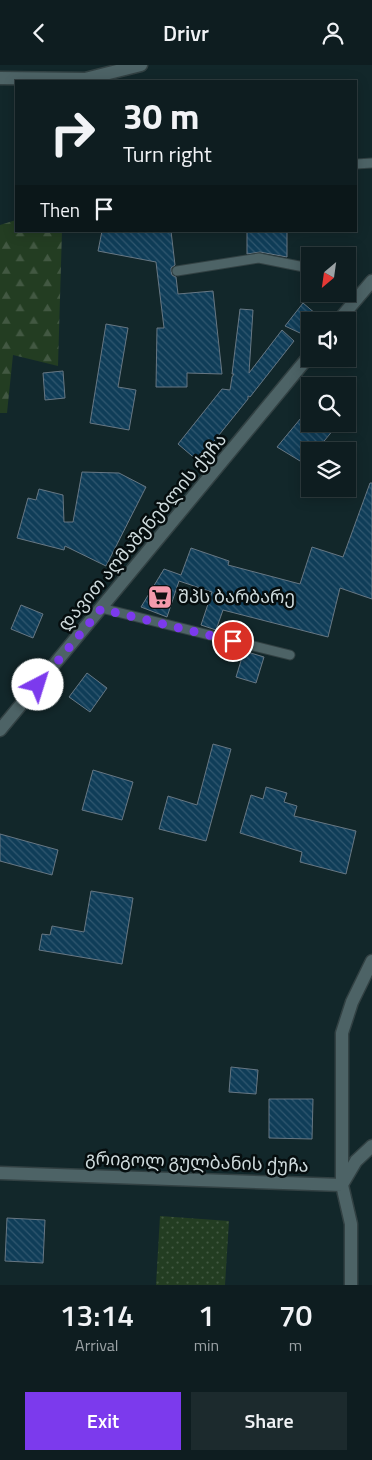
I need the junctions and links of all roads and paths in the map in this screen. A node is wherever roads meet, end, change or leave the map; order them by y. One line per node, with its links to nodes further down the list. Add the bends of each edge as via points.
1 (141, 65): 2 (street, via 84,79)
2 (0, 78)
3 (372, 163): 4 (lane)
4 (357, 164)
5 (301, 266): 6 (lane, via 259,259)
6 (177, 271)
7 (372, 281): 8 (street)
8 (356, 291)
9 (301, 366): 10 (street, დავით აღმაშენებლის ქუჩა)
10 (101, 609): 11 (lane); 12 (street, დავით აღმაშენებლის ქუჩა)
11 (290, 655)
12 (0, 730)
13 (372, 961): 16 (street, via 342,1033)
14 (372, 1146): 16 (street, via 356,1161)
15 (0, 1173): 16 (street, გრიგოლ გულბანის ქუჩა)
16 (342, 1185): 17 (street, via 351,1224)
17 (351, 1285)

